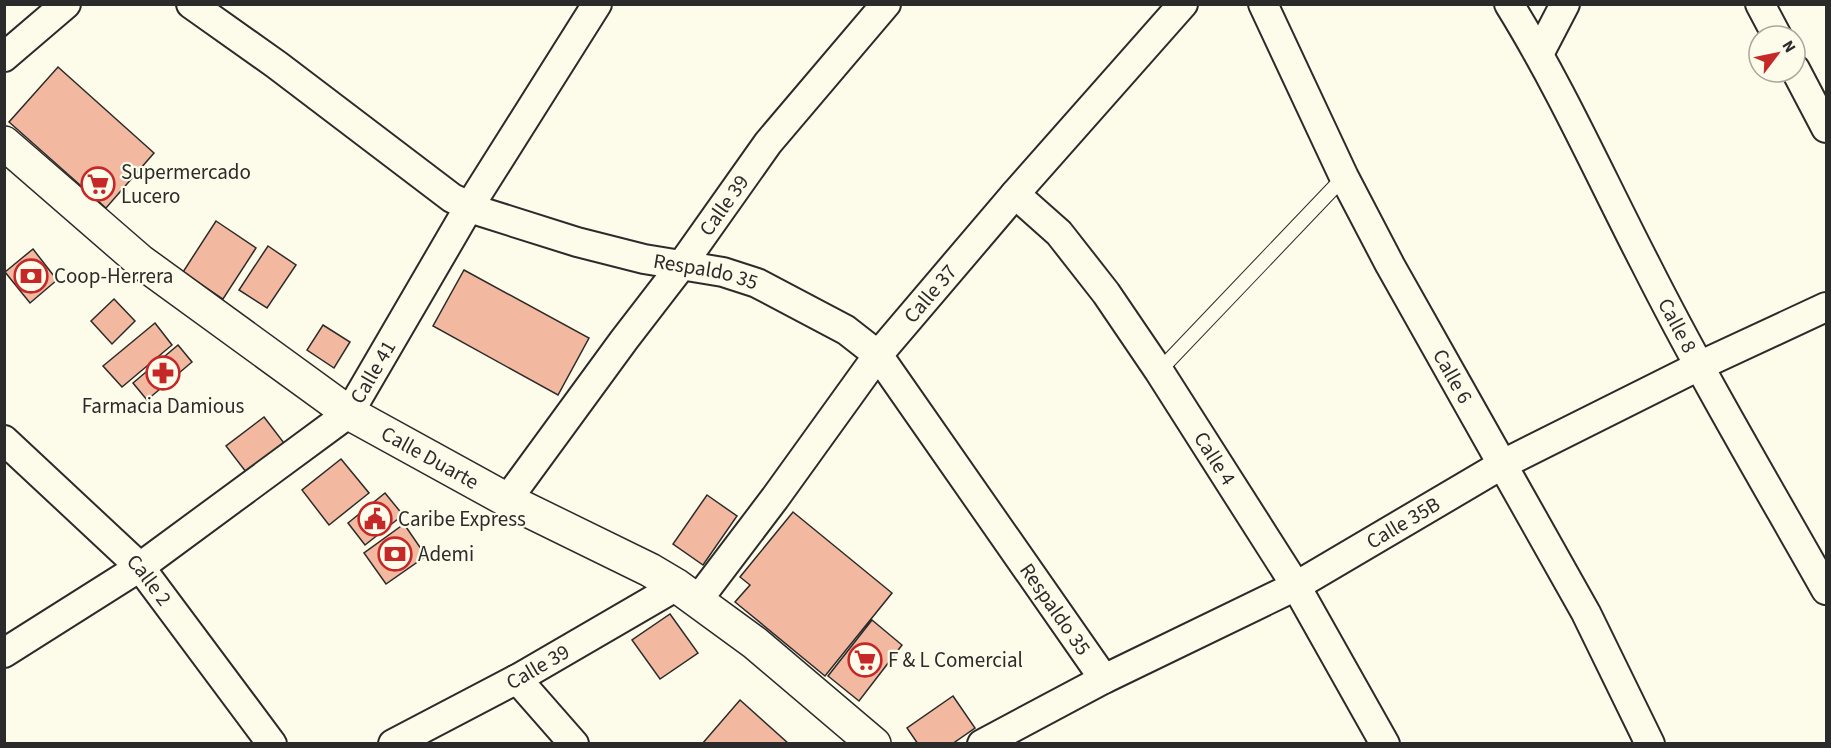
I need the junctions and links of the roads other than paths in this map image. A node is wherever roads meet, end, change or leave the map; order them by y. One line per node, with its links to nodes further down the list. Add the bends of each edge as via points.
1 (66, 4): 12 (street)
2 (191, 4): 18 (street, Respaldo 35, via 278,65 438,189)
3 (886, 4): 19 (street, Calle 39, via 768,142)
4 (1183, 4): 17 (street, Calle 37)
5 (1263, 4): 16 (street, Calle 6)
6 (1509, 4): 11 (street, Calle 8)
7 (1565, 4): 11 (street)
8 (1760, 4): 10 (street)
9 (595, 5): 18 (street, Calle 41)
10 (1771, 24)
11 (1539, 54): 22 (street, Calle 8)
12 (4, 57)
13 (1803, 84): 14 (street)
14 (1827, 128)
15 (4, 143): 24 (street, Calle Duarte, via 140,261)
16 (1344, 177): 23 (lane); 26 (street, Calle 6)
17 (1015, 194): 21 (street, Calle 37); 23 (street, Calle 4, via 1059,233)
18 (469, 207): 19 (street, Respaldo 35, via 577,242); 24 (street, Calle 41)
19 (681, 266): 21 (street, Respaldo 35, via 723,272 757,283 846,330); 27 (street, Calle 39)
20 (1827, 307): 22 (street, Calle 35B)
21 (878, 355): 31 (street, Calle 37, via 775,498); 34 (street, Respaldo 35)
22 (1699, 366): 26 (street, Calle 35B); 30 (street, Calle 8)
23 (1159, 371): 29 (street, Calle 4)
24 (349, 413): 27 (street, Calle Duarte); 28 (street, Calle 41)
25 (4, 440): 28 (street, Calle 2)
26 (1503, 464): 29 (street, Calle 35B); 41 (street, Calle 6, via 1586,614)
27 (507, 500): 31 (street, Calle Duarte, via 650,570)
28 (140, 567): 32 (street, Calle 41); 35 (street, Calle 2)
29 (1296, 586): 34 (street, Calle 35B); 40 (street, Calle 4)
30 (1827, 590)
31 (687, 593): 33 (street, Calle 39); 38 (street, Calle Duarte, via 755,643)
32 (4, 653)
33 (517, 679): 36 (street, Calle 39); 37 (street)
34 (1104, 679): 39 (street, Calle 35B)
35 (272, 744)
36 (393, 744)
37 (574, 744)
38 (874, 744)
39 (982, 744)
40 (1385, 744)
41 (1650, 744)

